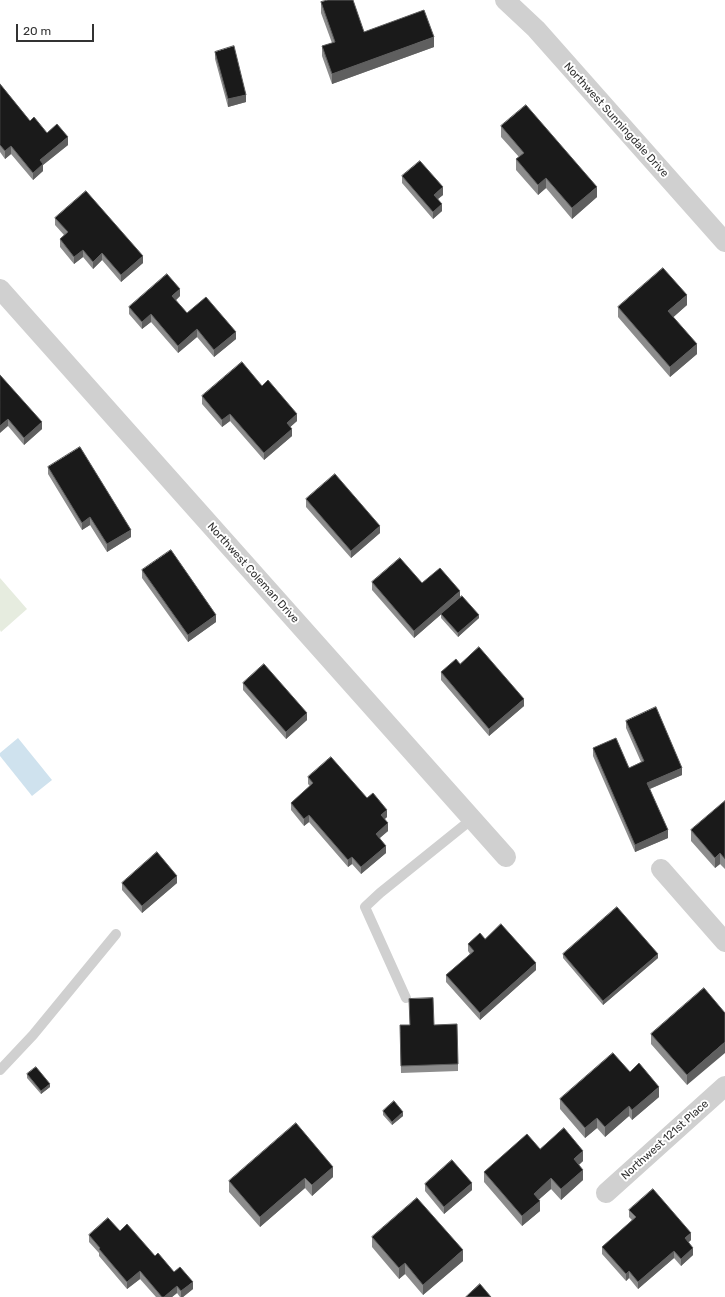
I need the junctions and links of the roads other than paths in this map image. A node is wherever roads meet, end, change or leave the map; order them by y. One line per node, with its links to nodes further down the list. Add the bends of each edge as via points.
1 (505, 0): 2 (street, Northwest Sunningdale Drive, via 536,29)
2 (725, 242)
3 (0, 289): 4 (street, Northwest Coleman Drive)
4 (472, 819): 5 (street, Northwest Coleman Drive); 9 (lane, via 365,907)
5 (506, 857)
6 (661, 869): 8 (street)
7 (116, 934): 10 (lane, via 33,1035)
8 (725, 942)
9 (406, 998)
10 (0, 1070)
11 (725, 1086): 12 (street, Northwest 121st Place)
12 (606, 1193)

